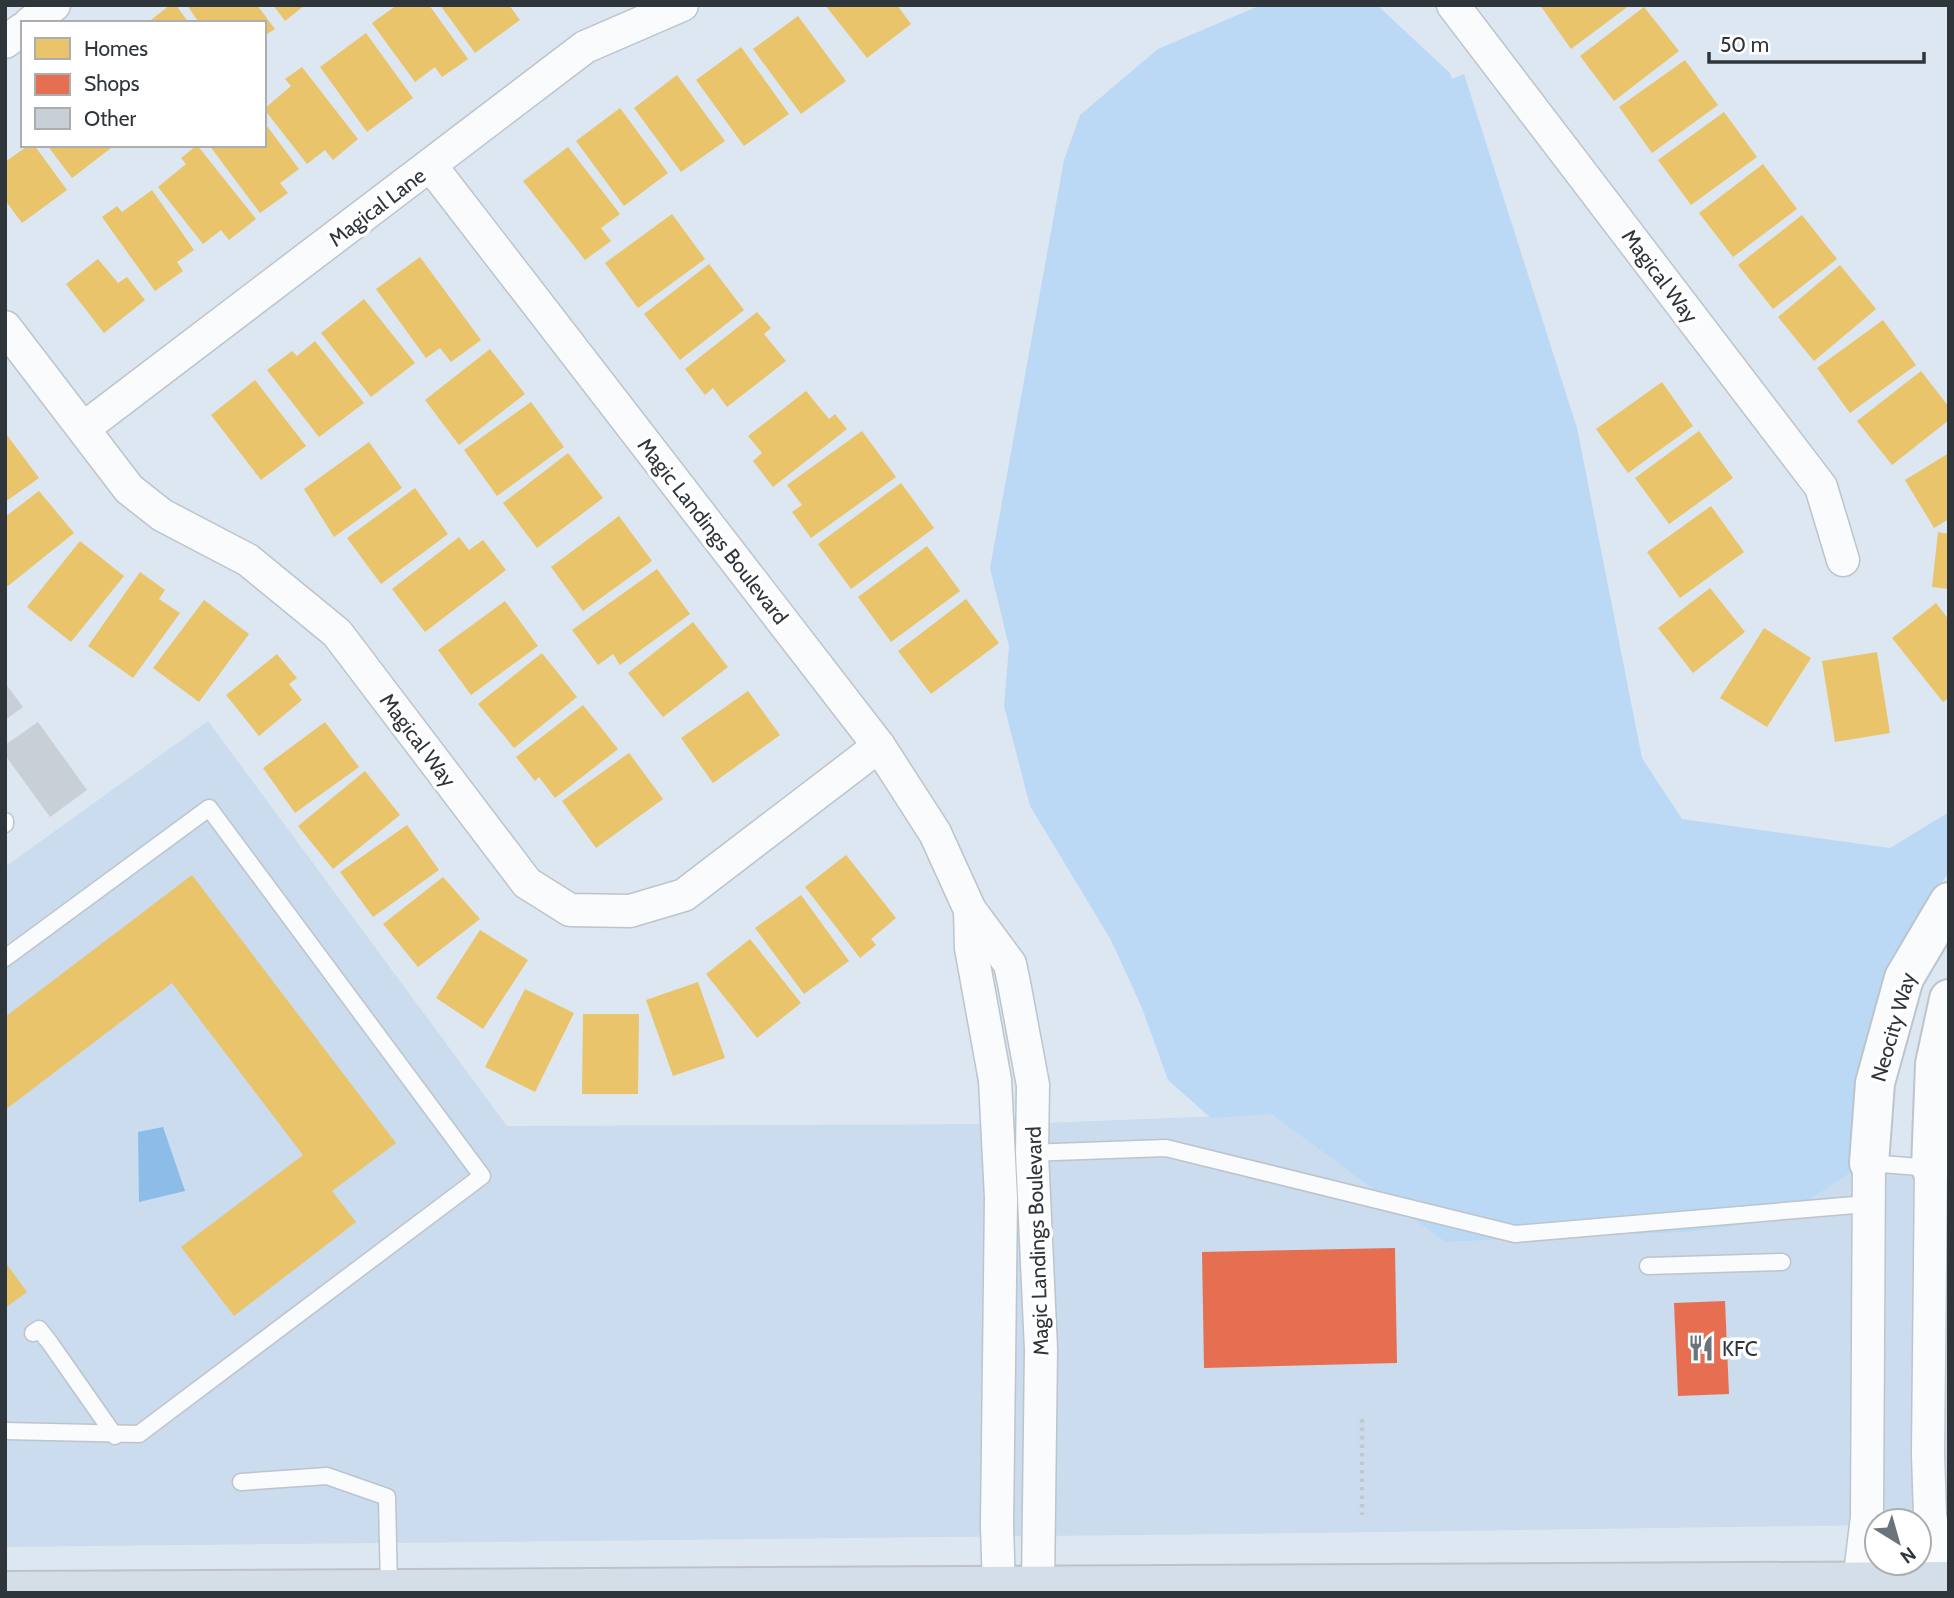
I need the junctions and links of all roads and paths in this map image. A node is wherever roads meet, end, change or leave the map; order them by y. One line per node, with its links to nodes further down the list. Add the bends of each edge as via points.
1 (54, 5): 4 (street)
2 (681, 5): 7 (street, Magical Lane, via 585,47)
3 (1453, 5): 10 (street, Magical Way, via 1821,487)
4 (33, 21)
5 (21, 30): 6 (street)
6 (5, 42)
7 (431, 166): 9 (street, Magical Lane); 11 (street, Magic Landings Boulevard)
8 (5, 327): 9 (street, Magical Way)
9 (83, 428): 11 (street, Magical Way, via 129,489 162,515 248,560 337,633 527,883 570,909 630,911 684,895)
10 (1843, 560)
11 (879, 746): 13 (street, Magic Landings Boulevard, via 935,833)
12 (1949, 902): 18 (street, Neocity Way, via 1900,989 1875,1083)
13 (970, 910): 16 (street, Magic Landings Boulevard, via 1010,964 1033,1086); 17 (street, Magic Landings Boulevard, via 971,948 995,1080)
14 (5, 958): 26 (lane, via 209,808 482,1177 139,1434)
15 (1949, 999): 19 (street, via 1935,1064)
16 (1032, 1153): 17 (lane); 20 (lane, via 1166,1147 1515,1234); 31 (street, Magic Landings Boulevard, via 1041,1349)
17 (999, 1154): 30 (street, Magic Landings Boulevard)
18 (1869, 1163): 19 (lane); 20 (street)
19 (1940, 1168): 29 (street, via 1928,1454 1930,1516)
20 (1867, 1204): 32 (street, via 1867,1517)
21 (1782, 1262): 22 (lane)
22 (1648, 1266)
23 (33, 1333): 26 (lane, via 39,1329)
24 (1362, 1419): 28 (path)
25 (5, 1432): 26 (lane)
26 (115, 1436)
27 (242, 1482): 33 (lane, via 327,1476 387,1497)
28 (1362, 1515)
29 (1945, 1585): 32 (highway)
30 (999, 1587): 31 (highway); 35 (highway)
31 (1038, 1587): 32 (highway)
32 (1859, 1587)
33 (389, 1590): 34 (highway); 35 (highway)
34 (5, 1591)
35 (481, 1591)

